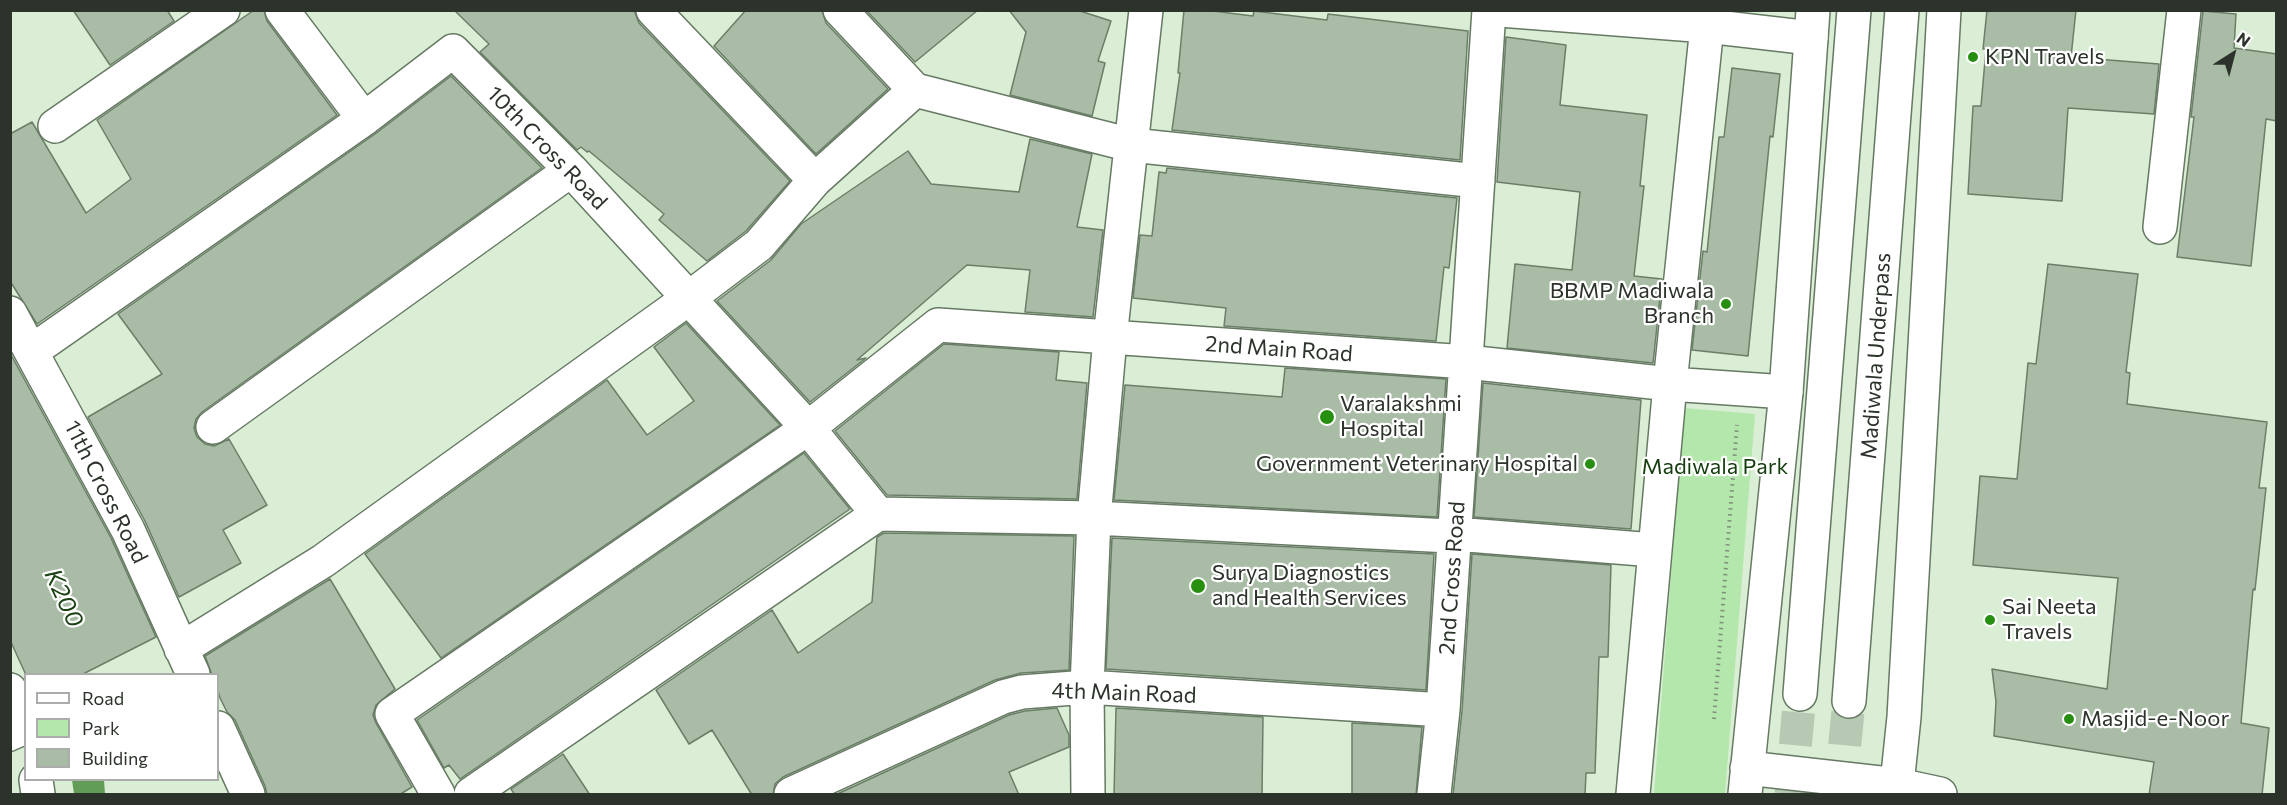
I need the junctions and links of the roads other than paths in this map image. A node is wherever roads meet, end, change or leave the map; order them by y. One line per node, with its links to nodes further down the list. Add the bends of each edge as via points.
1 (223, 10): 16 (street)
2 (282, 10): 15 (street)
3 (654, 10): 19 (street)
4 (840, 10): 14 (street)
5 (1146, 10): 17 (street)
6 (1489, 10): 20 (street, 2nd Cross Road)
7 (1500, 10): 13 (street)
8 (1854, 10): 38 (street)
9 (1902, 10): 39 (street, Madiwala Underpass)
10 (1944, 10): 46 (street)
11 (2184, 10): 21 (street)
12 (1812, 24): 13 (street); 28 (street)
13 (1707, 26): 27 (street)
14 (915, 90): 17 (street); 19 (street)
15 (364, 119): 18 (street, 10th Cross Road, via 453,51); 25 (street)
16 (55, 126)
17 (1131, 145): 20 (street); 24 (street)
18 (571, 170): 22 (street, 10th Cross Road); 29 (street)
19 (815, 180): 22 (street, via 759,245)
20 (1478, 181): 26 (street, 2nd Cross Road)
21 (2160, 227)
22 (689, 298): 30 (street, 10th Cross Road); 35 (street)
23 (10, 313): 25 (street, 11th Cross Road)
24 (1110, 338): 26 (street, 2nd Main Road); 30 (street, 2nd Main Road, via 938,325); 32 (street)
25 (32, 351): 35 (street, 11th Cross Road, via 128,530)
26 (1467, 362): 27 (street, 2nd Main Road); 33 (street, 2nd Cross Road)
27 (1670, 384): 28 (street, 2nd Main Road); 34 (street)
28 (1786, 392): 45 (street)
29 (213, 427)
30 (808, 428): 31 (street, 10th Cross Road); 48 (street, 2nd Main Road, via 392,714)
31 (878, 514): 32 (street); 49 (street)
32 (1094, 518): 33 (street); 36 (street)
33 (1455, 534): 34 (street); 40 (street, 2nd Cross Road)
34 (1654, 550): 53 (street)
35 (187, 662)
36 (1087, 687): 40 (street, 4th Main Road); 50 (street, 4th Main Road, via 1003,697); 51 (street)
37 (10, 690): 41 (street)
38 (1800, 694)
39 (1849, 701)
40 (1443, 710): 52 (street, 2nd Cross Road)
41 (24, 722)
42 (219, 730): 47 (street)
43 (24, 736): 44 (lane)
44 (10, 742)
45 (1746, 781): 46 (street)
46 (1897, 790): 54 (street)
47 (248, 795)
48 (438, 795)
49 (471, 795)
50 (791, 795)
51 (1088, 795)
52 (1434, 795)
53 (1632, 795)
54 (1940, 795)

